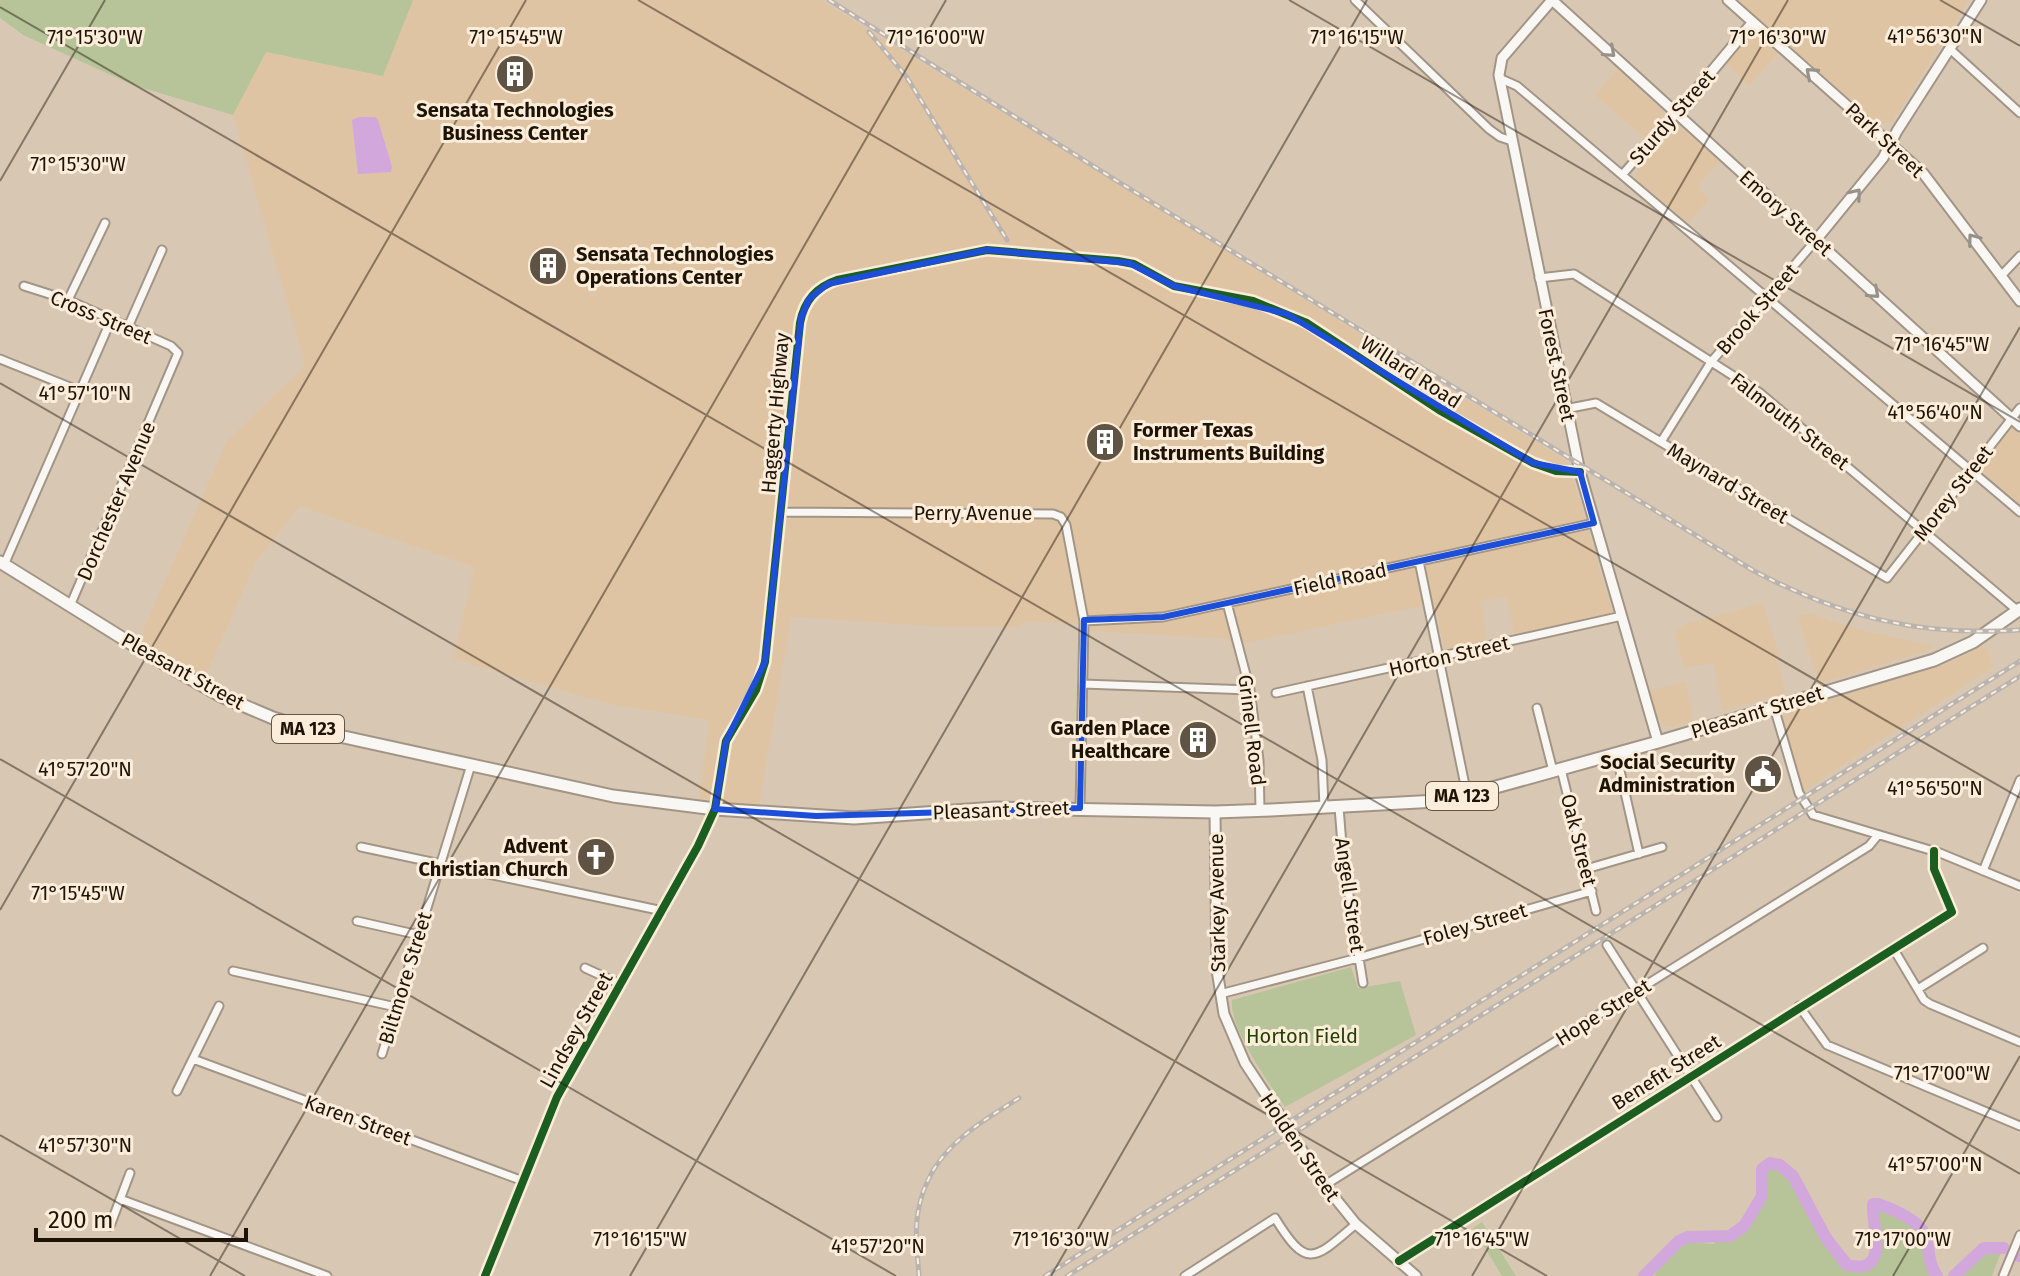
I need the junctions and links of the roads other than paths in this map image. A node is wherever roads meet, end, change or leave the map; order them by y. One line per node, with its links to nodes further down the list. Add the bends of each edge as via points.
1 (1355, 0): 10 (street, via 1489,129)
2 (1552, 0): 7 (main road, via 1502,58); 8 (main road, Emory Street, one-way to 8)
3 (1728, 0): 5 (main road, Park Street)
4 (1981, 0): 6 (main road, Brook Street)
5 (1753, 22): 8 (main road, Sturdy Street); 11 (main road, Park Street, one-way to 5)
6 (1951, 50): 9 (street); 11 (main road, Brook Street)
7 (1499, 78): 10 (main road, Forest Street); 12 (street, via 1517,86)
8 (1677, 113): 12 (street, Sturdy Street); 14 (main road, Emory Street)
9 (2020, 113)
10 (1512, 141): 18 (main road, Forest Street)
11 (1891, 143): 14 (main road, Brook Street, one-way to 11, via 1865,184); 17 (main road, Park Street, one-way to 11, via 1923,173)
12 (1622, 175): 21 (street)
13 (105, 223): 22 (street)
14 (1816, 240): 21 (street, Brook Street); 32 (main road, Emory Street, one-way to 32)
15 (162, 250): 25 (street)
16 (2020, 256): 17 (street)
17 (2001, 276): 23 (main road, Park Street)
18 (1539, 278): 28 (street, Falmouth Street, via 1574,274); 31 (main road, Forest Street)
19 (24, 286): 22 (street, Cross Street)
20 (1225, 297): 36 (street, Willard Road, via 1253,301 1307,323 1439,410 1533,463); 37 (street, Haggerty Highway, via 1174,286 1129,263 993,250 828,284 809,299 801,318)
21 (1767, 297): 28 (street, Brook Street); 35 (street)
22 (68, 300): 24 (street, Cross Street)
23 (2020, 301)
24 (111, 320): 25 (street, Cross Street); 29 (street)
25 (128, 327): 26 (street, Cross Street)
26 (177, 352): 45 (street, Dorchester Avenue)
27 (0, 359): 29 (street)
28 (1711, 362): 34 (street, Brook Street); 40 (street, Falmouth Street, via 1764,396)
29 (80, 391): 42 (street)
30 (2020, 408): 32 (street, Morey Street)
31 (1565, 409): 34 (street, Maynard Street, via 1595,402); 36 (main road, Forest Street)
32 (2012, 418): 33 (main road, Emory Street); 35 (street, Morey Street)
33 (2020, 426)
34 (1661, 442): 43 (street, Maynard Street)
35 (1971, 470): 38 (street); 40 (street, Morey Street)
36 (1580, 472): 39 (main road, Forest Street)
37 (782, 512): 48 (street, Perry Avenue, via 1057,515 1066,525); 65 (street, Haggerty Highway, via 765,662 756,690 726,741)
38 (2020, 512)
39 (1594, 523): 41 (street, Field Road); 47 (main road, Forest Street)
40 (1923, 531): 43 (street, Morey Street); 46 (street, Falmouth Street)
41 (1419, 561): 44 (street, Field Road); 49 (street)
42 (2, 563): 45 (highway, Pleasant Street / MA 123)
43 (1887, 578)
44 (1227, 603): 48 (street, Field Road, via 1151,619); 52 (street, Grinell Road)
45 (70, 606): 58 (highway, Pleasant Street / MA 123, via 246,708 312,730)
46 (2019, 610): 54 (highway, Pleasant Street / MA 123, via 1946,655)
47 (1622, 616): 49 (street, Horton Street); 56 (main road, Forest Street)
48 (1084, 621): 50 (street, Perry Avenue)
49 (1440, 659): 51 (street, Horton Street); 61 (street)
50 (1083, 684): 52 (street); 64 (street, Perry Avenue)
51 (1307, 686): 53 (street, Horton Street); 62 (street, via 1322,760)
52 (1250, 690): 66 (street, Grinell Road)
53 (1276, 693)
54 (1774, 707): 56 (highway, Pleasant Street / MA 123); 68 (street, via 1799,793 1811,814)
55 (1537, 708): 59 (street, Oak Street)
56 (1658, 742): 57 (highway, Pleasant Street / MA 123)
57 (1616, 753): 59 (highway, Pleasant Street / MA 123); 72 (street)
58 (471, 765): 65 (highway, Pleasant Street / MA 123, via 613,796); 73 (street, Biltmore Street)
59 (1557, 770): 61 (highway, Pleasant Street / MA 123); 74 (street, Oak Street)
60 (2020, 780): 75 (street)
61 (1467, 795): 63 (highway, Pleasant Street / MA 123)
62 (1324, 807): 63 (highway, Pleasant Street / MA 123); 66 (highway, Pleasant Street / MA 123)
63 (1339, 807): 85 (street, Angell Street)
64 (1080, 808): 65 (highway, Pleasant Street / MA 123, via 854,818); 67 (highway, Pleasant Street / MA 123)
65 (715, 809): 78 (street, Lindsey Street)
66 (1260, 810): 67 (highway, Pleasant Street / MA 123)
67 (1215, 812): 92 (main road, Starkey Avenue)
68 (1878, 835): 71 (street); 91 (street, Hope Street, via 1869,846)
69 (361, 847): 73 (street)
70 (1662, 847): 72 (street)
71 (1934, 851): 75 (street); 83 (street, Benefit Street, via 1936,875 1952,912)
72 (1639, 854): 74 (street)
73 (441, 864): 78 (street); 81 (street, Biltmore Street)
74 (1586, 869): 77 (street, Oak Street)
75 (1983, 871): 76 (street)
76 (2020, 886)
77 (1592, 891): 79 (street, Oak Street); 85 (street, Foley Street)
78 (663, 911): 89 (street, Lindsey Street)
79 (1596, 911)
80 (357, 921): 81 (street)
81 (419, 935): 95 (street, Biltmore Street)
82 (1607, 945): 91 (street)
83 (1893, 948): 90 (street); 94 (street, Benefit Street)
84 (1983, 948): 90 (street)
85 (1358, 958): 88 (street, Angell Street); 92 (street, Foley Street)
86 (585, 968): 89 (street)
87 (233, 971): 95 (street)
88 (1363, 983)
89 (620, 984): 104 (street, Lindsey Street, via 557,1097)
90 (1918, 989): 96 (street, via 1930,1004)
91 (1636, 990): 99 (street); 105 (street, Hope Street)
92 (1220, 994): 105 (main road, Holden Street, bridge, via 1245,1063)
93 (219, 1006): 98 (street)
94 (1799, 1006): 99 (street, Benefit Street); 102 (street, via 1827,1045)
95 (396, 1007): 97 (street, Biltmore Street)
96 (2020, 1042)
97 (382, 1054)
98 (193, 1059): 100 (street); 104 (street, Karen Street)
99 (1691, 1075): 101 (street); 110 (street, Benefit Street)
100 (177, 1091)
101 (1717, 1117)
102 (2020, 1126)
103 (130, 1173): 106 (street)
104 (523, 1181): 112 (street, Lindsey Street)
105 (1325, 1185): 107 (main road, Holden Street)
106 (120, 1199): 108 (street); 111 (street)
107 (1356, 1224): 110 (main road, Holden Street); 113 (street, via 1321,1253 1310,1255 1290,1243 1275,1218)
108 (110, 1226)
109 (2020, 1235): 115 (street)
110 (1399, 1261): 114 (main road, Holden Street)
111 (327, 1276)
112 (485, 1276)
113 (1185, 1276)
114 (1416, 1276)
115 (2003, 1276)

